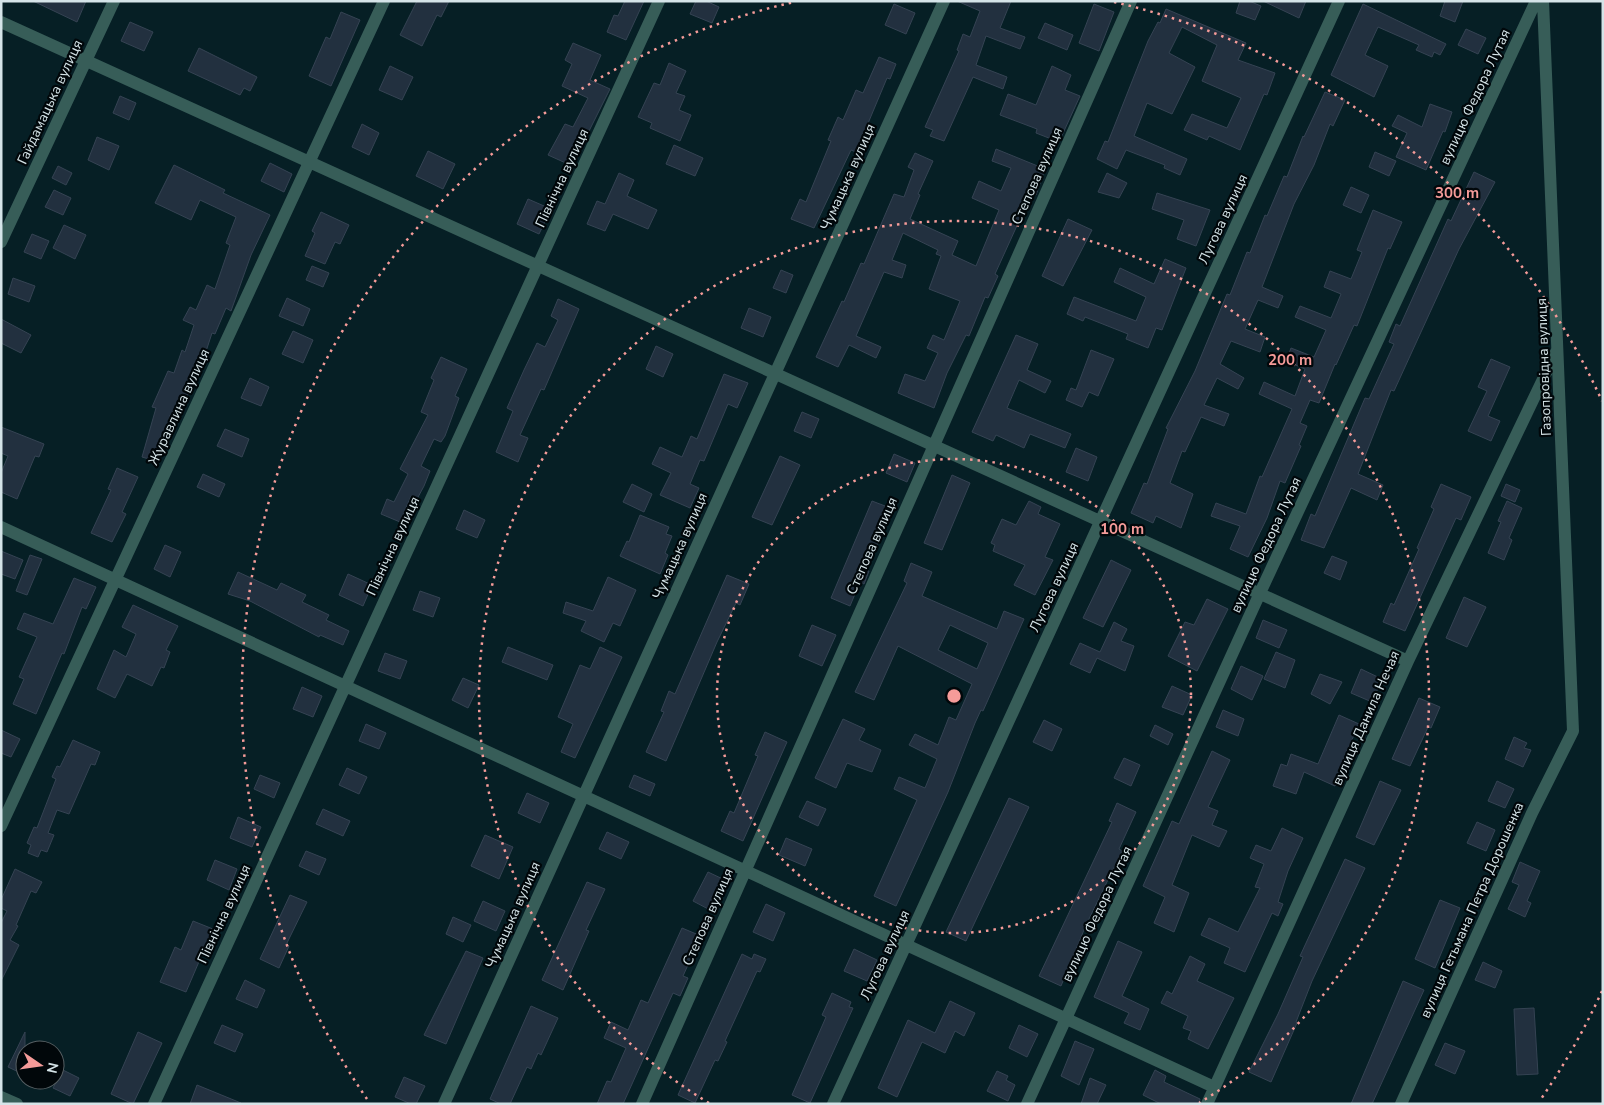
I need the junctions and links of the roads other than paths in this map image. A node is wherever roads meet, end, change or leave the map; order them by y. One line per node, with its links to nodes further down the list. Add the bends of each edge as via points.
1 (114, 1): 10 (street, Гайдамацька вулиця)
2 (384, 1): 11 (street, Журавлина вулиця)
3 (659, 1): 13 (street, Північна вулиця)
4 (944, 1): 15 (street, Чумацька вулиця)
5 (1131, 1): 16 (street, Степова вулиця)
6 (1339, 1): 17 (street, Лугова вулиця)
7 (1536, 1): 20 (street, вулицю Федора Лутая)
8 (1543, 1): 14 (street, Газопровідна вулиця)
9 (1, 22): 10 (street)
10 (86, 60): 11 (street); 12 (street, Гайдамацька вулиця)
11 (310, 162): 13 (street); 19 (street, Журавлина вулиця)
12 (1, 242)
13 (538, 265): 15 (street); 22 (street, Північна вулиця)
14 (1558, 347): 21 (street, вулиця Данила Нечая); 23 (street, Газопровідна вулиця)
15 (776, 373): 16 (street); 24 (street, Чумацька вулиця)
16 (934, 445): 17 (street); 26 (street, Степова вулиця)
17 (1101, 521): 20 (street); 27 (street, Лугова вулиця)
18 (1, 528): 19 (street)
19 (115, 580): 22 (street); 25 (street, Журавлина вулиця)
20 (1260, 593): 21 (street); 28 (street, вулицю Федора Лутая)
21 (1408, 660): 29 (street, вулиця Данила Нечая)
22 (345, 686): 24 (street); 32 (street, Північна вулиця)
23 (1573, 731): 38 (street, вулиця Гетьмана Петра Дорошенка, via 1532,813)
24 (584, 796): 26 (street); 33 (street, Чумацька вулиця)
25 (1, 826)
26 (745, 871): 27 (street); 34 (street, Степова вулиця)
27 (906, 945): 28 (street); 35 (street, Лугова вулиця)
28 (1066, 1019): 29 (street); 36 (street, вулицю Федора Лутая)
29 (1214, 1087): 37 (street, вулиця Данила Нечая)
30 (1, 1096): 31 (street)
31 (17, 1104)
32 (154, 1104)
33 (444, 1104)
34 (642, 1104)
35 (833, 1104)
36 (1027, 1104)
37 (1207, 1104)
38 (1401, 1104)

